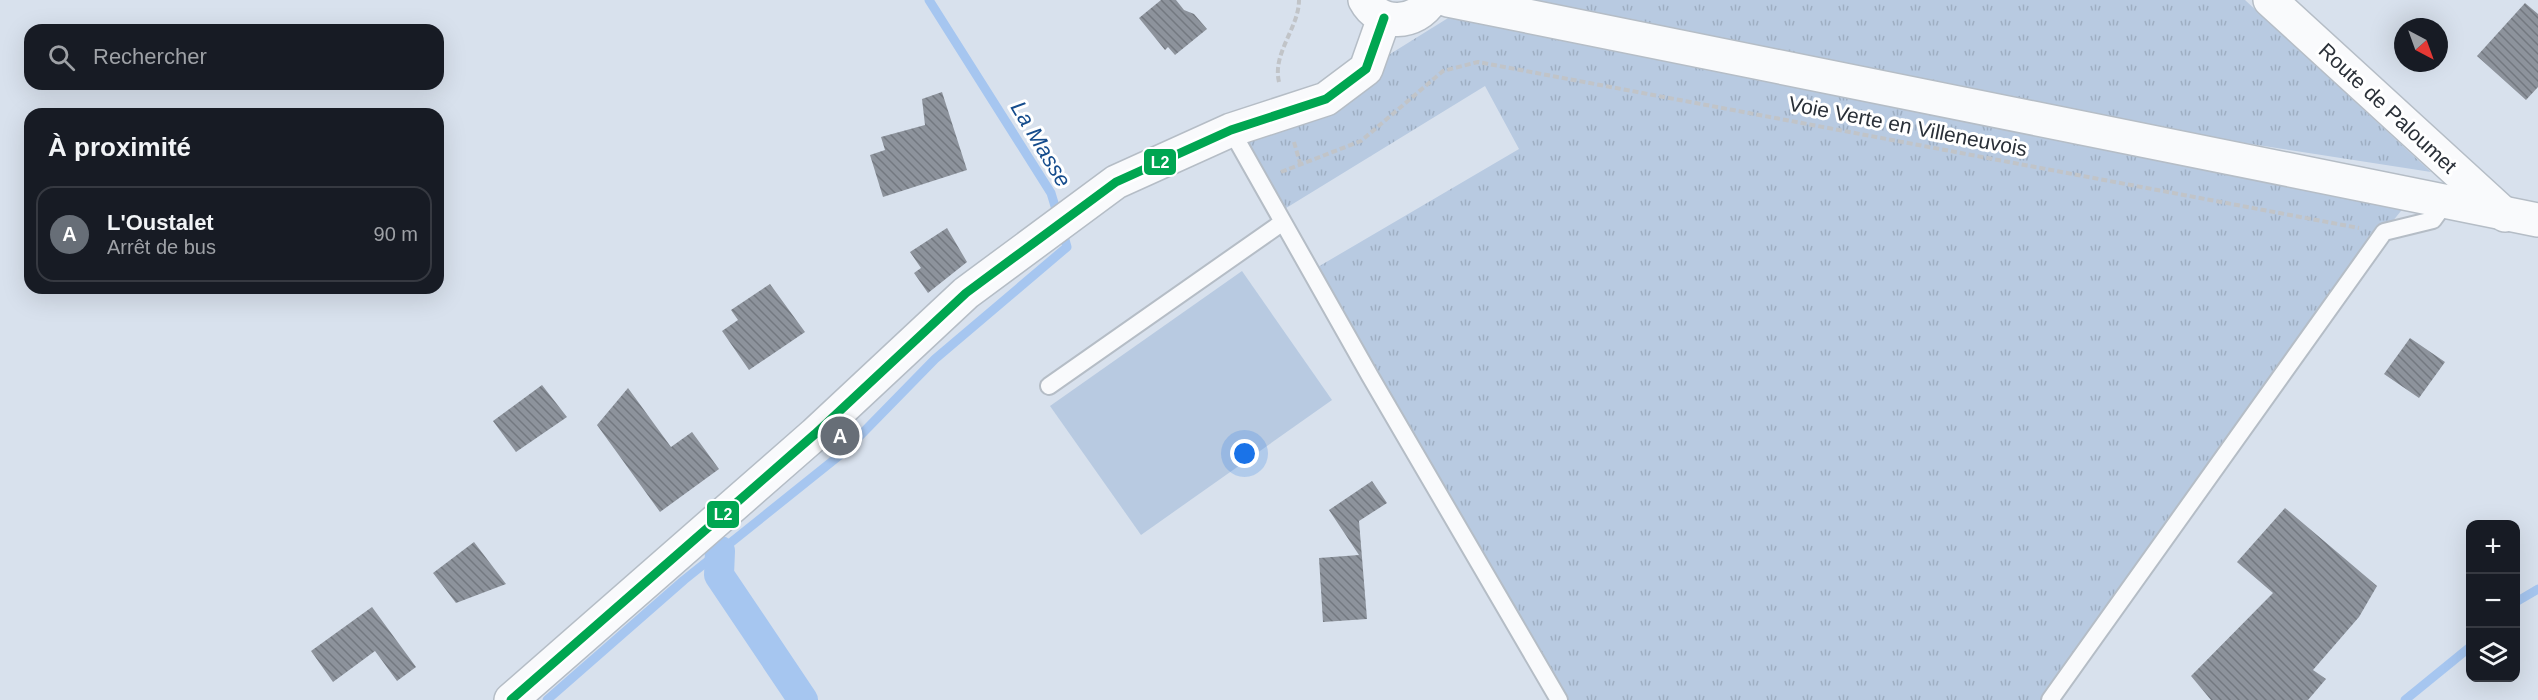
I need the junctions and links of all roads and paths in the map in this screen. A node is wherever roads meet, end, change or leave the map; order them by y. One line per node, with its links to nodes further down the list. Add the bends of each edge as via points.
1 (1299, 0): 6 (path, via 1298,15 1285,43 1277,76)
2 (1431, 0): 5 (street, via 1407,19)
3 (1448, 0): 9 (street)
4 (2270, 0): 10 (street, Route de Paloumet)
5 (1374, 9): 6 (street, via 1366,69 1326,99)
6 (1286, 112): 7 (street)
7 (1231, 130): 12 (lane); 15 (street, via 1116,182 966,293 815,434)
8 (1300, 163): 13 (path, Voie Verte en Villeneuvois, via 1361,141 1443,71 1479,62)
9 (2446, 202): 10 (street); 13 (lane, via 2433,220)
10 (2505, 215): 11 (street)
11 (2538, 220)
12 (1283, 222): 14 (lane); 16 (lane)
13 (2384, 232): 17 (lane)
14 (1049, 386)
15 (511, 700)
16 (1559, 700)
17 (2050, 700)

